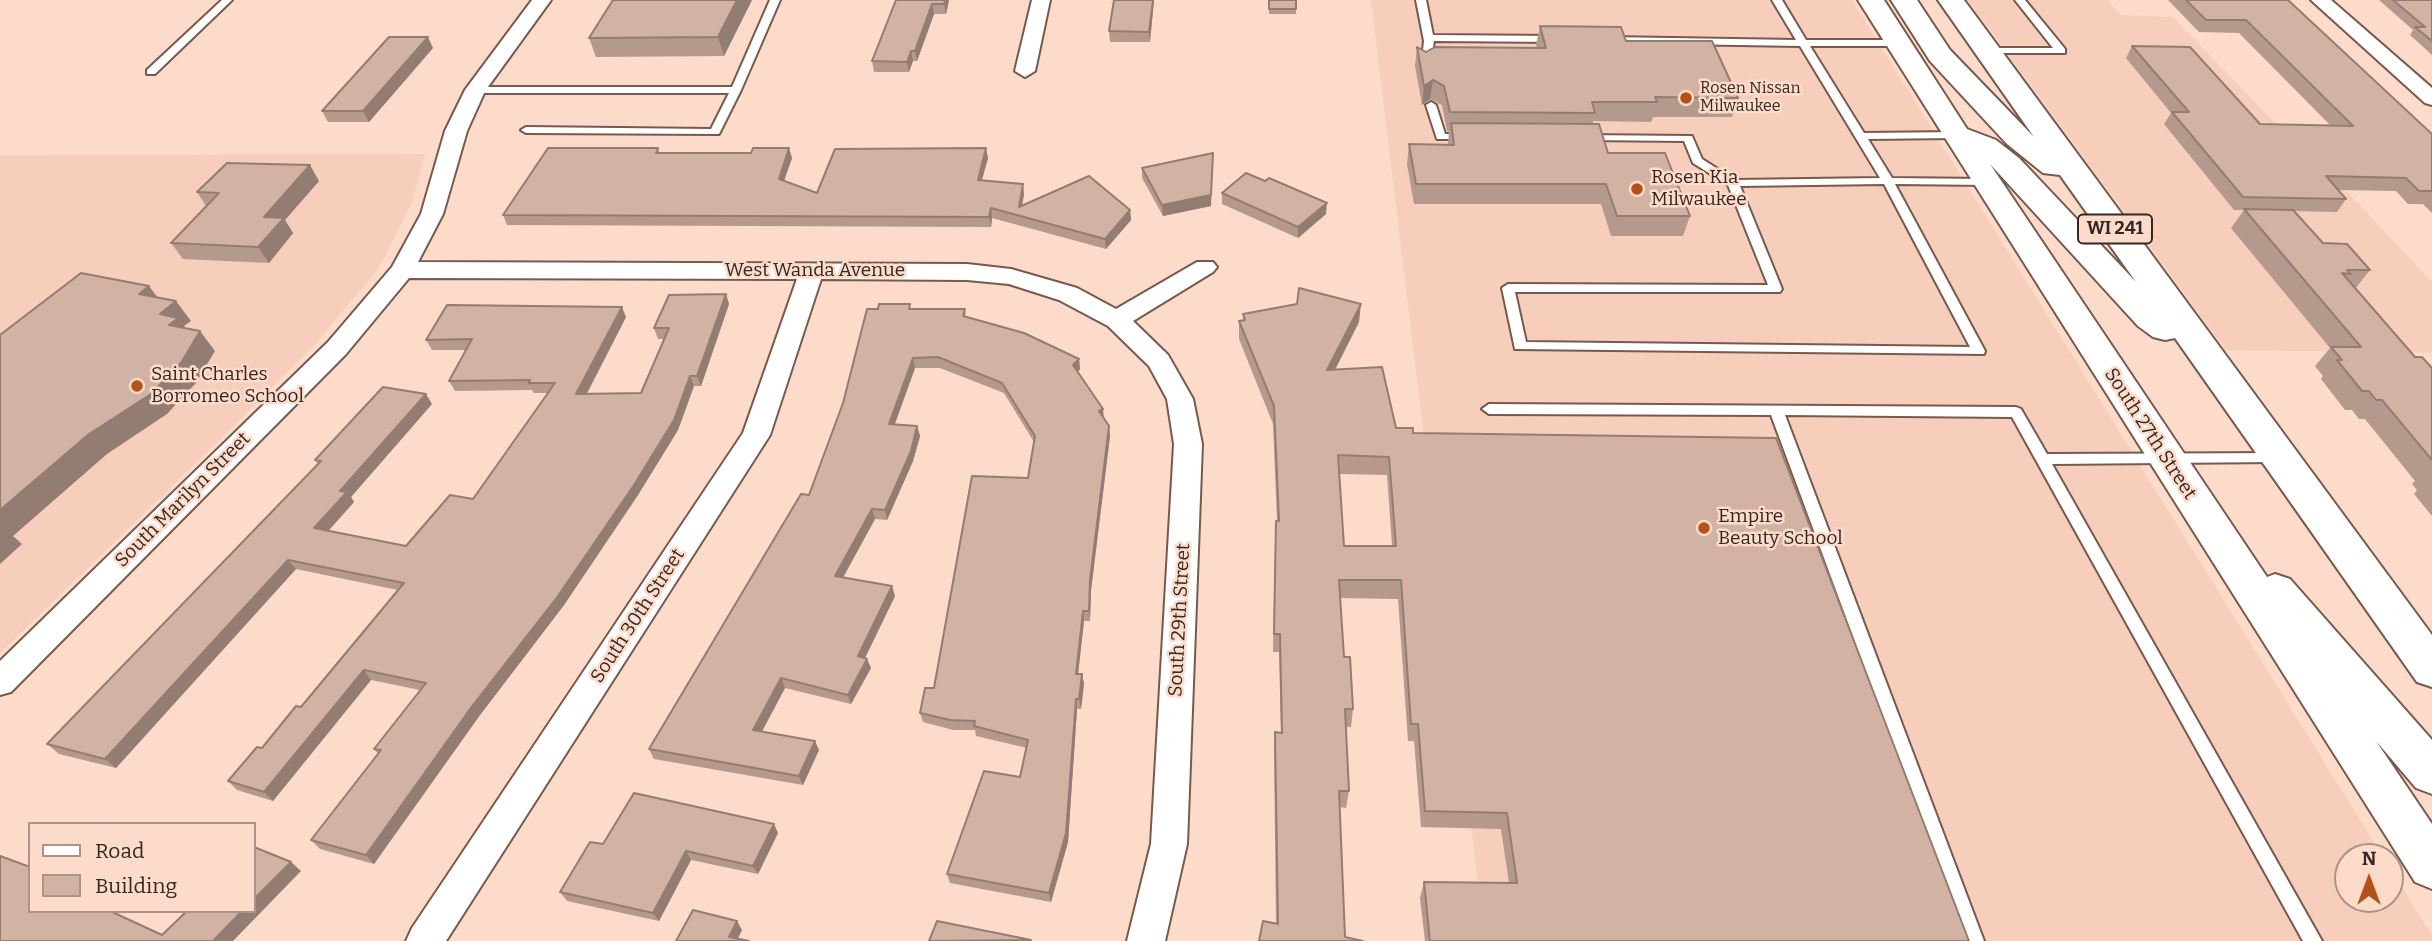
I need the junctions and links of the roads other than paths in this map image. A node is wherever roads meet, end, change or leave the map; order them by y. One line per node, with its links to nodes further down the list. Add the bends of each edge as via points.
1 (227, 0): 20 (lane)
2 (542, 0): 21 (street, South Marilyn Street)
3 (775, 0): 22 (lane)
4 (1041, 0): 19 (street)
5 (1421, 0): 12 (lane)
6 (1777, 0): 15 (lane)
7 (1871, 0): 16 (main road, South 27th Street)
8 (1904, 0): 33 (main road, via 1940,55 2017,138)
9 (1951, 0): 17 (main road, WI 241)
10 (2020, 0): 17 (lane, via 2061,51)
11 (2320, 0): 23 (street)
12 (1429, 38): 13 (lane); 18 (lane)
13 (1566, 39)
14 (1594, 40): 15 (lane)
15 (1803, 43): 16 (lane); 27 (lane)
16 (1899, 43): 26 (main road, South 27th Street)
17 (1989, 51): 33 (main road, WI 241)
18 (1425, 66)
19 (1025, 71)
20 (151, 72)
21 (475, 90): 22 (lane); 35 (street, South Marilyn Street, via 456,131 432,214)
22 (736, 90): 25 (lane, via 715,132)
23 (2431, 97)
24 (1431, 105): 28 (lane, via 1441,137)
25 (526, 130)
26 (1956, 135): 27 (lane); 31 (main road, South 27th Street); 38 (main road, via 1985,146 2008,164 2150,318)
27 (1860, 136): 30 (lane)
28 (1482, 137)
29 (1564, 137): 32 (lane, via 1688,138 1697,161)
30 (1888, 181): 31 (lane); 32 (lane); 32 (lane, via 1979,351 1520,346 1508,288 1776,289)
31 (1986, 182): 42 (main road, South 27th Street)
32 (1733, 183)
33 (2089, 194): 38 (main road, WI 241)
34 (1205, 267): 37 (street)
35 (402, 270): 36 (street, West Wanda Avenue); 46 (street, South Marilyn Street, via 337,348)
36 (811, 271): 37 (street, West Wanda Avenue, via 967,272 1012,277 1068,294); 49 (street, South 30th Street, via 756,435)
37 (1117, 320): 50 (street, South 29th Street, via 1158,361 1180,399 1188,444 1169,844)
38 (2214, 367): 41 (main road, WI 241)
39 (1489, 409): 40 (lane)
40 (1776, 410): 43 (lane, via 2016,412); 51 (lane)
41 (2280, 457): 42 (lane); 45 (main road, WI 241)
42 (2166, 458): 43 (lane); 44 (main road, South 27th Street)
43 (2043, 459): 52 (lane)
44 (2198, 507): 47 (main road); 48 (main road, South 27th Street)
45 (2432, 669)
46 (0, 682)
47 (2432, 773)
48 (2432, 866)
49 (425, 941)
50 (1146, 941)
51 (1975, 941)
52 (2313, 941)

